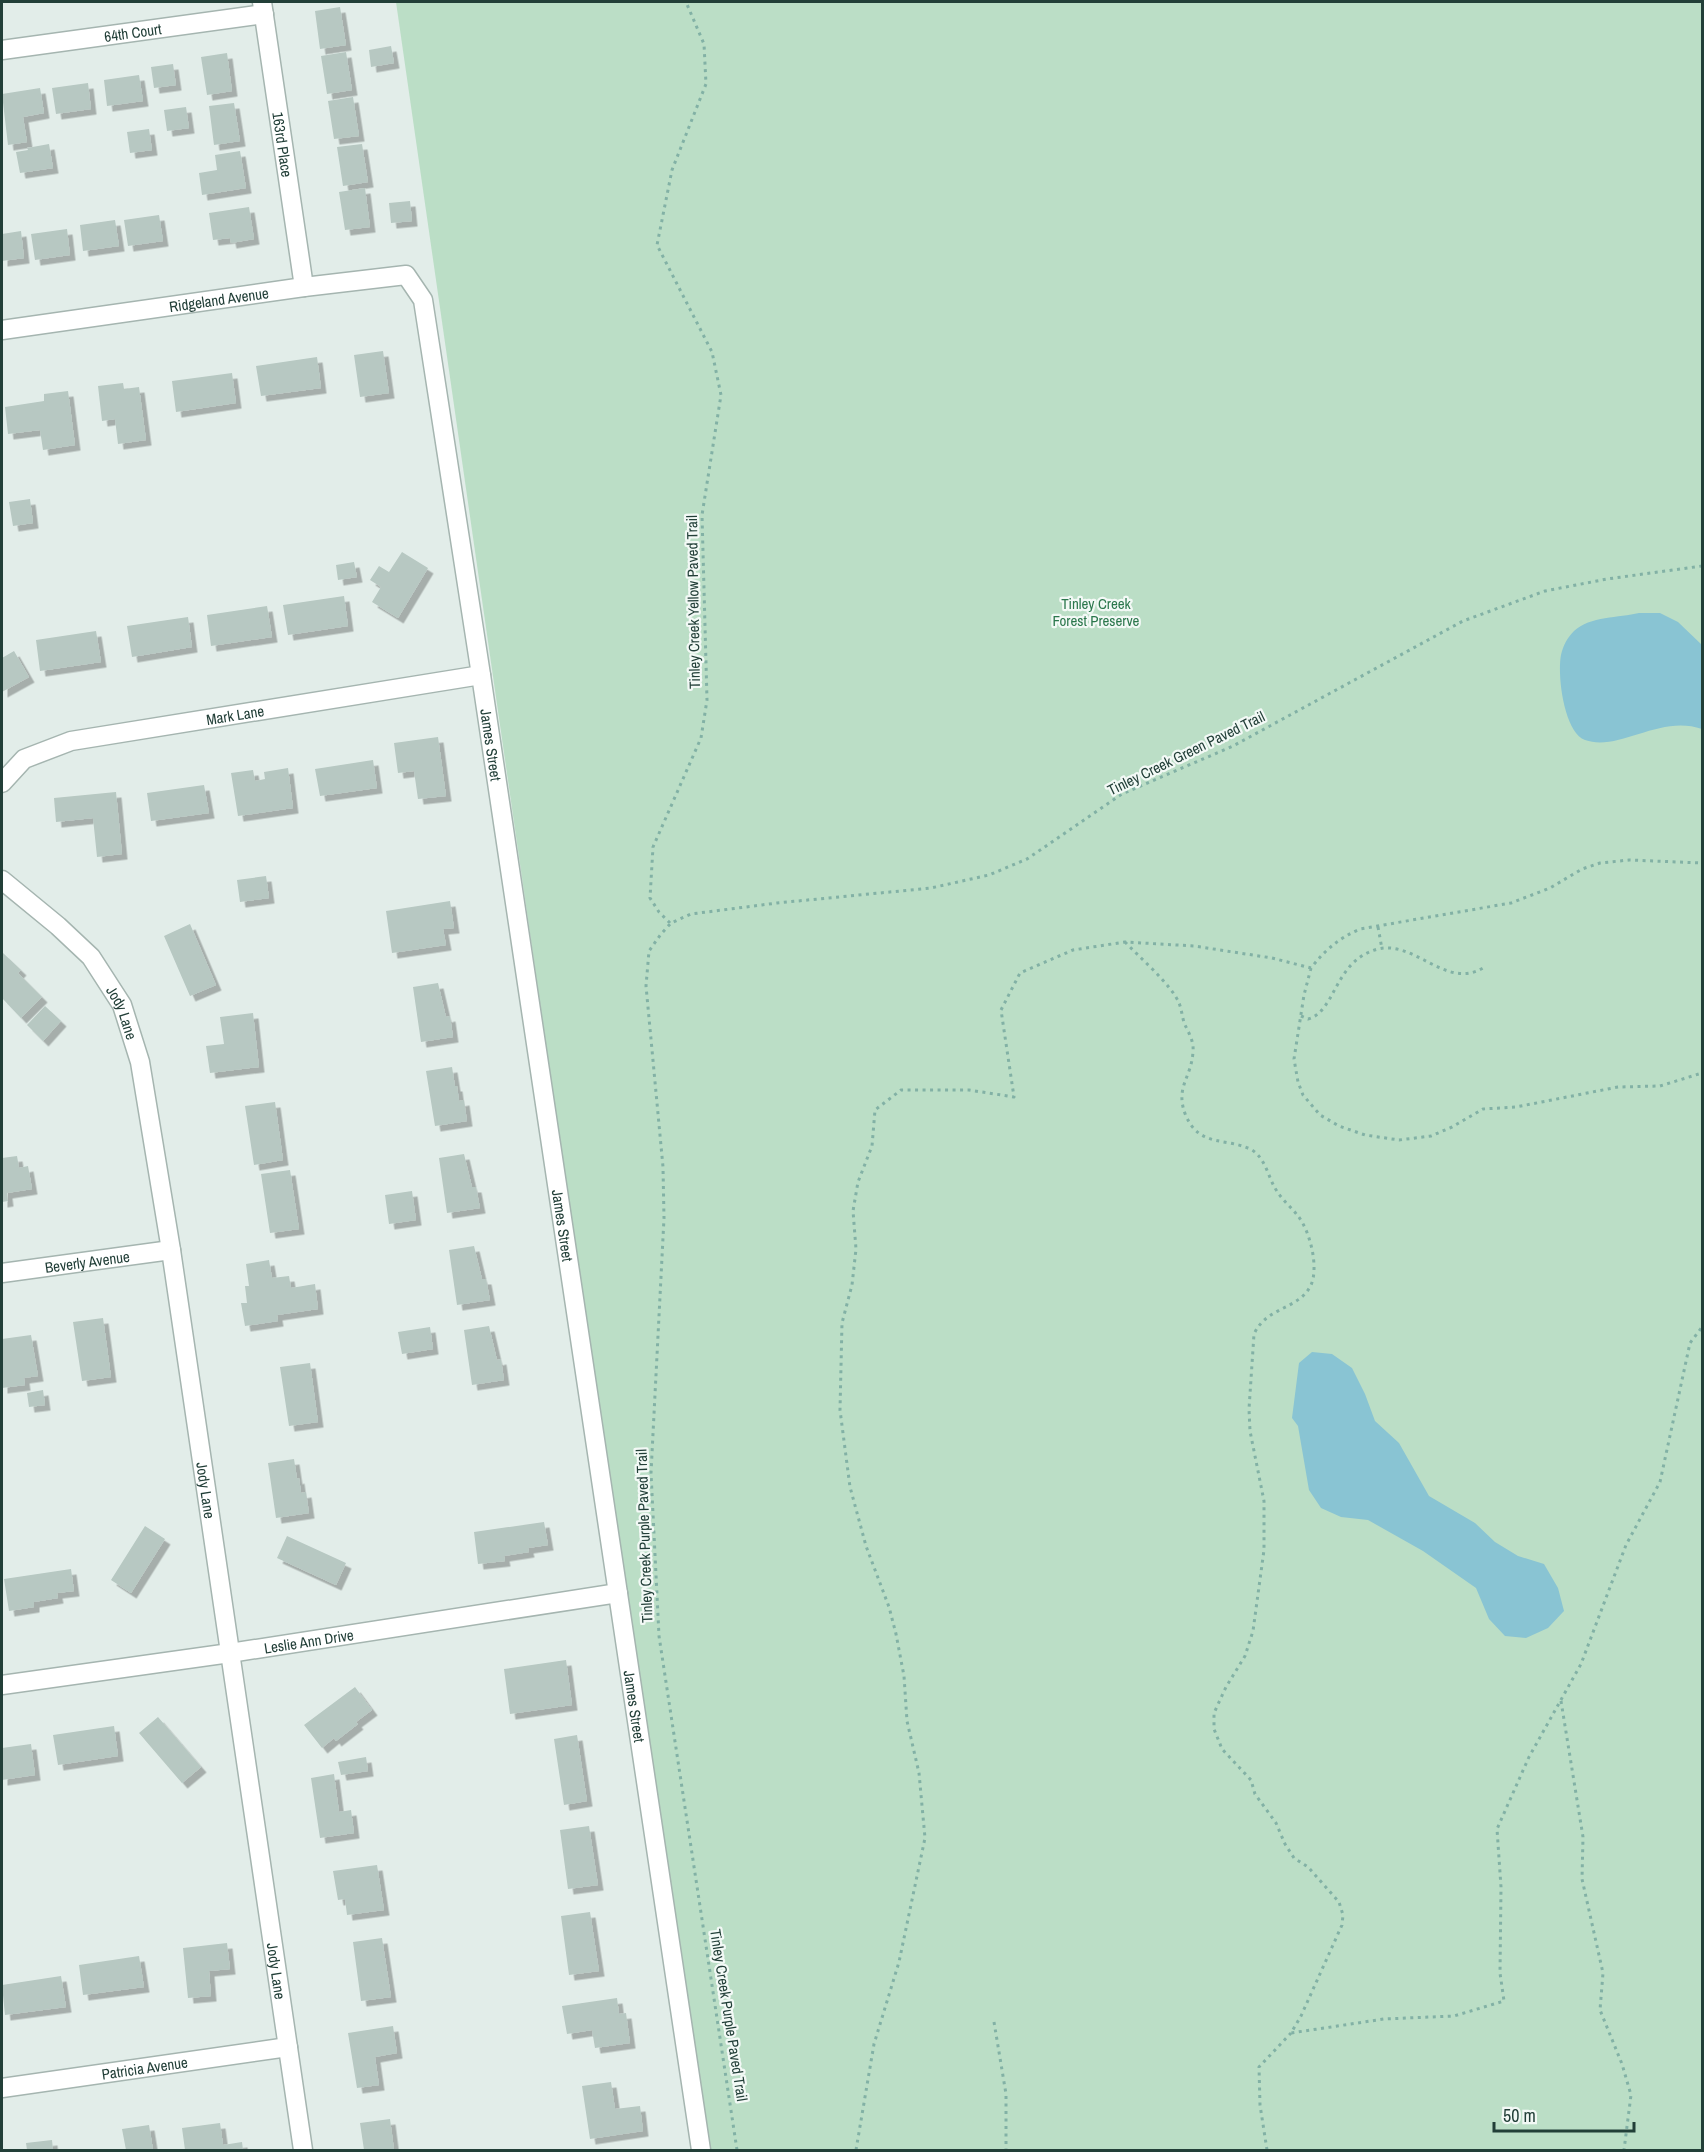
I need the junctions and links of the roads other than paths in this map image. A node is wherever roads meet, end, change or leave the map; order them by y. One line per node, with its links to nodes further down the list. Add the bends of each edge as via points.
1 (263, 8): 2 (street, 64th Court); 3 (street, 163rd Place)
2 (2, 50)
3 (304, 287): 4 (street, Ridgeland Avenue, via 406,275); 5 (street, Ridgeland Avenue)
4 (423, 300): 6 (street, James Street)
5 (2, 330)
6 (481, 675): 7 (street, Mark Lane, via 70,741 24,759); 11 (street, James Street)
7 (2, 783)
8 (2, 880): 9 (street, Jody Lane, via 91,957 122,1005 140,1062)
9 (171, 1250): 10 (street, Beverly Avenue); 12 (street, Jody Lane)
10 (2, 1273)
11 (618, 1593): 12 (street, Leslie Ann Drive); 17 (street, James Street)
12 (230, 1653): 13 (street, Leslie Ann Drive); 14 (street, Jody Lane)
13 (2, 1685)
14 (288, 2047): 15 (street, Patricia Avenue); 16 (street, Jody Lane)
15 (2, 2088)
16 (303, 2151)
17 (701, 2151)

